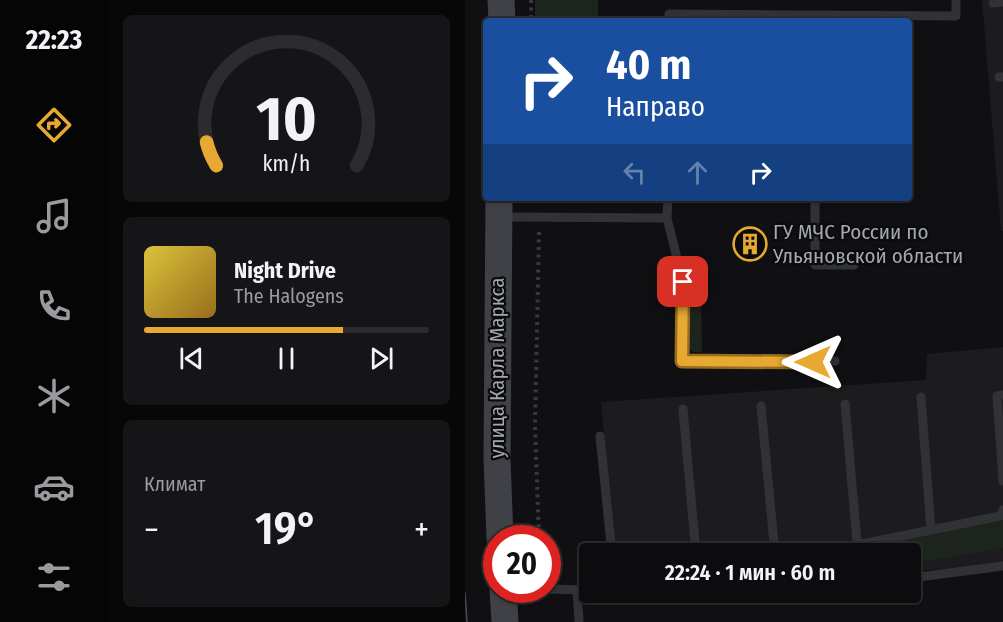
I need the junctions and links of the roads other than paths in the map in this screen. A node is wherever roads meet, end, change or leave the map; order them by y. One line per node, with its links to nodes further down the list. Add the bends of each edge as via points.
1 (501, 0): 3 (main road)
2 (955, 0): 5 (lane, via 955,16)
3 (502, 18)
4 (669, 18): 5 (lane, via 669,14)
5 (846, 18)
6 (668, 201): 9 (lane)
7 (815, 201): 10 (lane, via 815,265)
8 (499, 207): 9 (lane, via 539,217); 20 (main road, улица Карла Маркса)
9 (667, 218): 11 (lane, via 683,282 682,361)
10 (854, 265)
11 (835, 362)
12 (1003, 395): 18 (lane, via 997,396)
13 (921, 397): 21 (lane)
14 (845, 404): 25 (lane)
15 (761, 406): 24 (lane)
16 (683, 409): 23 (lane)
17 (600, 436): 22 (lane)
18 (1003, 481)
19 (1003, 510): 21 (lane, via 1000,516)
20 (500, 525)
21 (931, 530): 26 (lane)
22 (611, 543)
23 (695, 543)
24 (774, 543)
25 (857, 543)
26 (880, 543)
27 (1003, 566): 28 (lane)
28 (921, 577)
29 (561, 589): 30 (lane)
30 (577, 590): 33 (lane)
31 (504, 603): 32 (main road)
32 (505, 622)
33 (579, 622)

